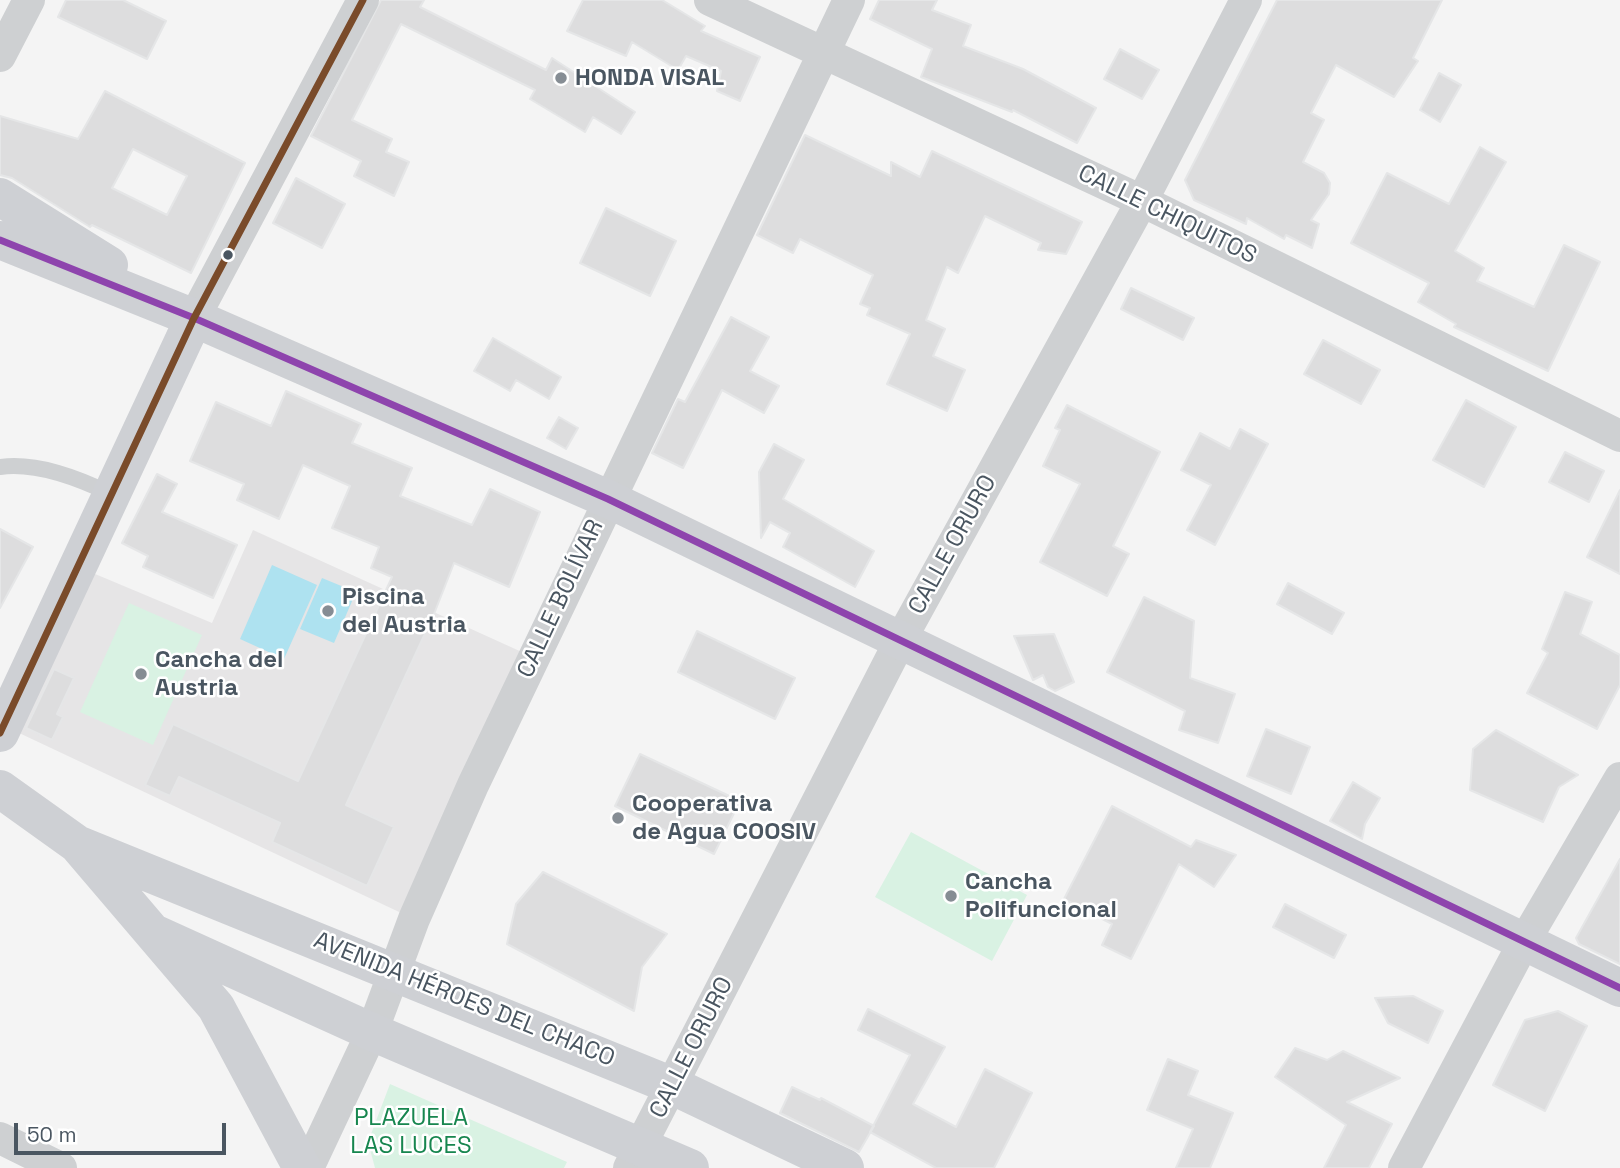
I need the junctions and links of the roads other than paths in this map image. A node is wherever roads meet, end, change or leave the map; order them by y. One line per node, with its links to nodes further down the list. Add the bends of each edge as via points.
1 (29, 0): 7 (street)
2 (363, 0): 11 (street)
3 (710, 0): 6 (street, CALLE CHIQUITOS)
4 (849, 0): 6 (street, CALLE BOLÍVAR)
5 (1246, 0): 9 (street, CALLE ORURO)
6 (824, 55): 9 (street, CALLE CHIQUITOS); 15 (street, CALLE BOLÍVAR)
7 (0, 56)
8 (0, 197): 11 (street)
9 (1142, 201): 12 (street, CALLE CHIQUITOS); 16 (street, CALLE ORURO)
10 (0, 240): 11 (street)
11 (194, 318): 14 (street); 15 (street)
12 (1620, 436)
13 (0, 467): 14 (lane, via 23,464)
14 (113, 495): 17 (street)
15 (608, 499): 16 (street); 23 (street, CALLE BOLÍVAR, via 473,785)
16 (901, 639): 22 (street); 26 (street, CALLE ORURO)
17 (0, 733)
18 (1620, 778): 22 (street)
19 (0, 789): 20 (street, AVENIDA HÉROES DEL CHACO)
20 (77, 844): 21 (street, AVENIDA HÉROES DEL CHACO); 23 (street, AVENIDA HÉROES DEL CHACO)
21 (156, 934): 25 (street, AVENIDA HÉROES DEL CHACO); 30 (street, via 216,1007)
22 (1524, 942): 24 (street); 33 (street)
23 (396, 971): 25 (street, CALLE BOLÍVAR); 26 (street, AVENIDA HÉROES DEL CHACO)
24 (1620, 988)
25 (372, 1032): 28 (street, AVENIDA HÉROES DEL CHACO); 30 (street, CALLE BOLÍVAR)
26 (673, 1086): 28 (street, CALLE ORURO); 32 (street, AVENIDA HÉROES DEL CHACO)
27 (0, 1138): 29 (street)
28 (635, 1157): 31 (street, AVENIDA HÉROES DEL CHACO)
29 (61, 1168)
30 (305, 1168)
31 (690, 1168)
32 (845, 1168)
33 (1404, 1168)

